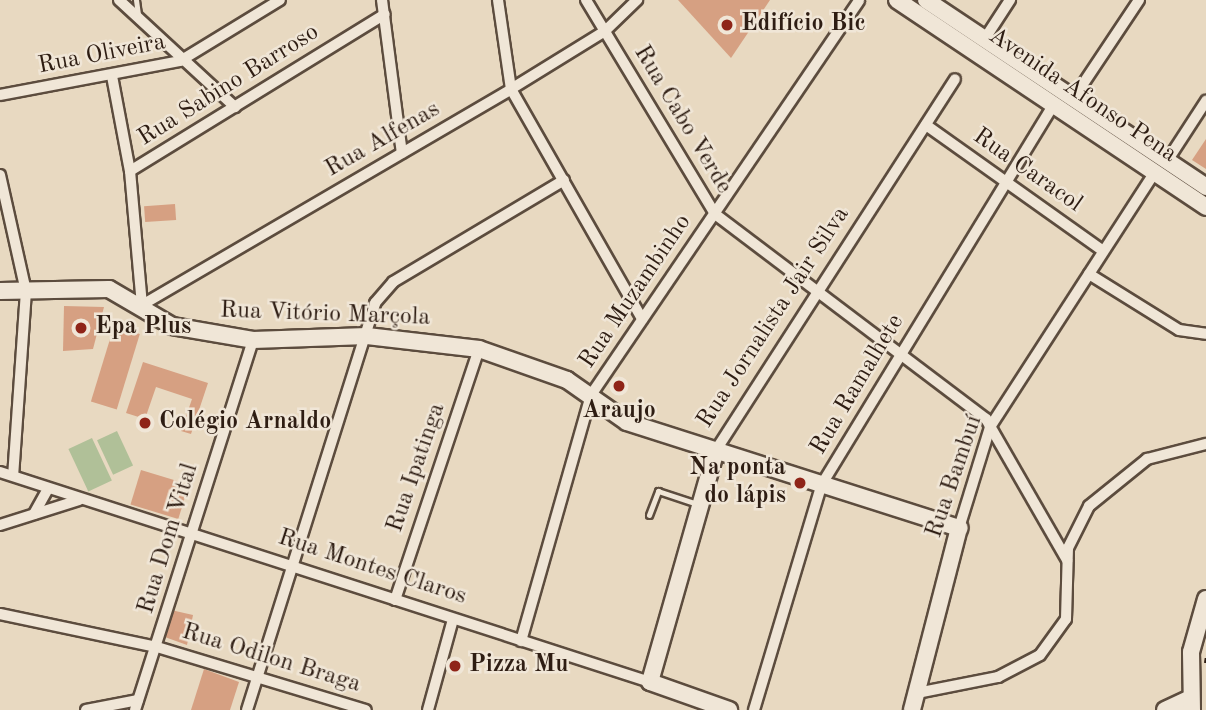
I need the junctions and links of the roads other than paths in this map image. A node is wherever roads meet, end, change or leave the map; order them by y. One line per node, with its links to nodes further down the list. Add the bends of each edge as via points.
1 (119, 0): 14 (street)
2 (136, 0): 14 (lane)
3 (280, 0): 17 (street, Rua Oliveira)
4 (382, 0): 13 (street)
5 (498, 0): 20 (street)
6 (586, 0): 15 (street, Rua Cabo Verde)
7 (638, 0): 15 (street, Rua Alfenas)
8 (859, 0): 35 (street, Rua Muzambinho)
9 (897, 0): 24 (street, Avenida Afonso Pena)
10 (926, 0): 16 (street, Avenida Afonso Pena)
11 (1010, 0): 16 (street)
12 (1139, 0): 22 (street)
13 (385, 14): 25 (street, Rua Sabino Barroso); 27 (street)
14 (139, 18): 17 (street)
15 (605, 31): 20 (street, Rua Alfenas); 35 (street, Rua Cabo Verde)
16 (984, 40): 22 (street, Avenida Afonso Pena)
17 (180, 61): 18 (street, Rua Oliveira); 25 (street)
18 (112, 76): 21 (street, Rua Oliveira); 29 (street)
19 (955, 79): 26 (street, Rua Jornalista Jair Silva)
20 (511, 89): 27 (street, Rua Alfenas); 31 (street)
21 (0, 95)
22 (1073, 99): 28 (street, Avenida Afonso Pena)
23 (1206, 101): 28 (street, Rua Bambuí)
24 (1053, 106): 28 (street, Avenida Afonso Pena); 32 (street, Rua Ramalhete)
25 (235, 107): 29 (street, Rua Sabino Barroso)
26 (926, 125): 32 (street, Rua Caracol); 40 (street, Rua Jornalista Jair Silva)
27 (402, 153): 41 (street, Rua Alfenas)
28 (1161, 166): 33 (street, Avenida Afonso Pena); 34 (street, Avenida Afonso Pena); 36 (street, Rua Bambuí)
29 (130, 171): 41 (street)
30 (0, 175): 39 (street)
31 (564, 180): 42 (street); 44 (street, via 393,282 375,303)
32 (1007, 181): 36 (street, Rua Caracol); 47 (street, Rua Ramalhete)
33 (1206, 187)
34 (1206, 207)
35 (715, 214): 40 (street, Rua Cabo Verde); 42 (street, Rua Muzambinho)
36 (1103, 251): 37 (street, Rua Bambuí)
37 (1089, 274): 43 (street, via 1179,330); 49 (street, Rua Bambuí)
38 (0, 291): 39 (street, Rua Vitório Marçola)
39 (26, 291): 41 (street, Rua Vitório Marçola, via 109,289); 53 (street)
40 (819, 294): 47 (street, Rua Cabo Verde); 51 (street, Rua Jornalista Jair Silva)
41 (142, 305): 45 (street, Rua Vitório Marçola, via 192,333)
42 (642, 319): 48 (street, Rua Muzambinho)
43 (1206, 334)
44 (367, 336): 45 (street, Rua Vitório Marçola); 46 (street, Rua Vitório Marçola); 64 (street)
45 (253, 340): 62 (street, Rua Dom Vital)
46 (479, 349): 48 (street, Rua Vitório Marçola); 66 (street, Rua Ipatinga)
47 (900, 356): 49 (street, Rua Cabo Verde); 54 (street, Rua Ramalhete)
48 (591, 395): 51 (street, Rua Vitório Marçola, via 628,422); 70 (street, Rua Muzambinho)
49 (990, 426): 61 (street, Rua Bambuí); 63 (street)
50 (1206, 444): 63 (street, via 1147,459 1108,487 1075,526)
51 (716, 450): 54 (street, Rua Vitório Marçola); 57 (street, Rua Jornalista Jair Silva)
52 (0, 472): 53 (street, Rua Montes Claros)
53 (13, 476): 55 (street, Rua Montes Claros)
54 (822, 484): 61 (street, Rua Vitório Marçola); 84 (street, Rua Ramalhete)
55 (48, 489): 56 (street, Rua Montes Claros); 59 (street, via 45,505)
56 (79, 500): 59 (street); 62 (street, Rua Montes Claros)
57 (700, 505): 58 (lane, via 658,492); 73 (street, Rua Jornalista Jair Silva)
58 (649, 515)
59 (27, 521): 60 (street)
60 (0, 525)
61 (960, 528): 75 (street, Rua Bambuí)
62 (194, 532): 64 (street, Rua Montes Claros); 71 (street, Rua Dom Vital)
63 (1067, 560): 75 (street, via 1066,619 1040,655 998,677)
64 (294, 566): 66 (street, Rua Montes Claros); 72 (street)
65 (1206, 599): 77 (street, via 1191,652)
66 (395, 600): 68 (street, Rua Montes Claros)
67 (0, 614): 71 (street, Rua Odilon Braga)
68 (453, 619): 70 (street, Rua Montes Claros); 81 (street)
69 (1206, 627): 77 (street)
70 (521, 641): 73 (street, Rua Montes Claros)
71 (157, 647): 72 (street, Rua Odilon Braga); 76 (street, Rua Dom Vital)
72 (258, 678): 79 (street); 80 (street, Rua Odilon Braga)
73 (650, 682): 74 (street, Rua Montes Claros)
74 (683, 693): 82 (street); 83 (street, Rua Montes Claros)
75 (917, 693): 85 (street, Rua Bambuí)
76 (137, 705): 78 (street)
77 (1194, 706): 86 (street)
78 (86, 710)
79 (247, 710)
80 (366, 710)
81 (428, 710)
82 (678, 710)
83 (729, 710)
84 (754, 710)
85 (912, 710)
86 (1165, 710)

